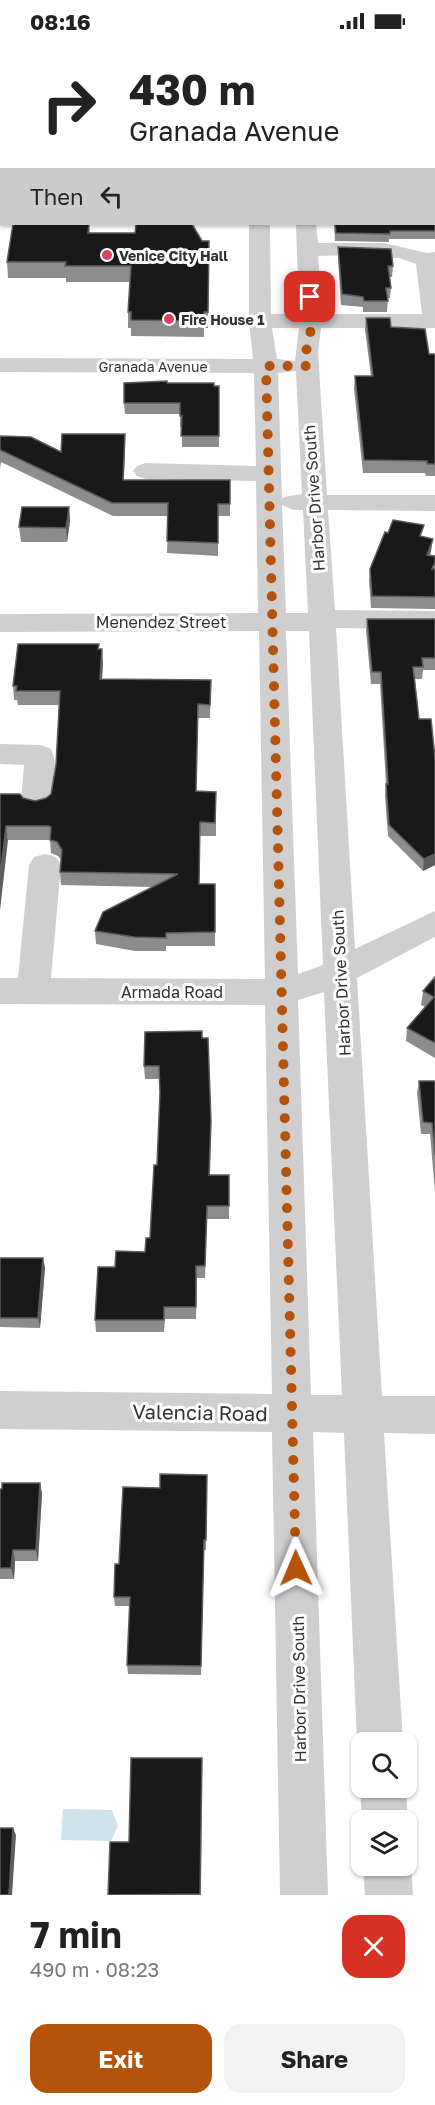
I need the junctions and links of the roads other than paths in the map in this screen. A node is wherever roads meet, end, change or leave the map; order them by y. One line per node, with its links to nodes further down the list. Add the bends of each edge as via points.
1 (259, 225): 5 (street, Harbor Drive South)
2 (306, 225): 3 (street, Harbor Drive South)
3 (308, 250): 4 (street, via 393,251); 6 (street, Harbor Drive South)
4 (431, 260): 7 (street)
5 (260, 321): 6 (street); 9 (street, Harbor Drive South)
6 (311, 321): 7 (street); 10 (street, Harbor Drive South)
7 (435, 321)
8 (0, 365): 9 (street, Granada Avenue)
9 (266, 366): 10 (street, Granada Avenue); 12 (street, Harbor Drive South)
10 (307, 366): 13 (street, Harbor Drive South)
11 (146, 471): 12 (street)
12 (268, 488): 13 (street); 17 (street, Harbor Drive South)
13 (313, 502): 14 (street); 15 (street, Harbor Drive South)
14 (435, 503)
15 (322, 620): 16 (street, Menendez Street); 17 (street, Menendez Street); 23 (street, Harbor Drive South)
16 (435, 620)
17 (272, 622): 18 (street, Menendez Street); 26 (street, Harbor Drive South)
18 (0, 623)
19 (0, 754): 20 (street, via 40,755)
20 (36, 802)
21 (45, 866): 25 (street)
22 (435, 923): 23 (street, Armada Road)
23 (341, 972): 26 (street, Armada Road); 29 (street, Harbor Drive South)
24 (0, 991): 25 (street, Armada Road)
25 (33, 992): 26 (street, Armada Road)
26 (281, 992): 28 (street, Harbor Drive South)
27 (0, 1410): 28 (street, Valencia Road)
28 (292, 1413): 29 (street, Valencia Road); 33 (street, Harbor Drive South)
29 (363, 1415): 30 (street, Valencia Road); 31 (street, Harbor Drive South)
30 (435, 1415)
31 (379, 1732)
32 (388, 1876): 34 (street)
33 (304, 1895)
34 (389, 1895)

